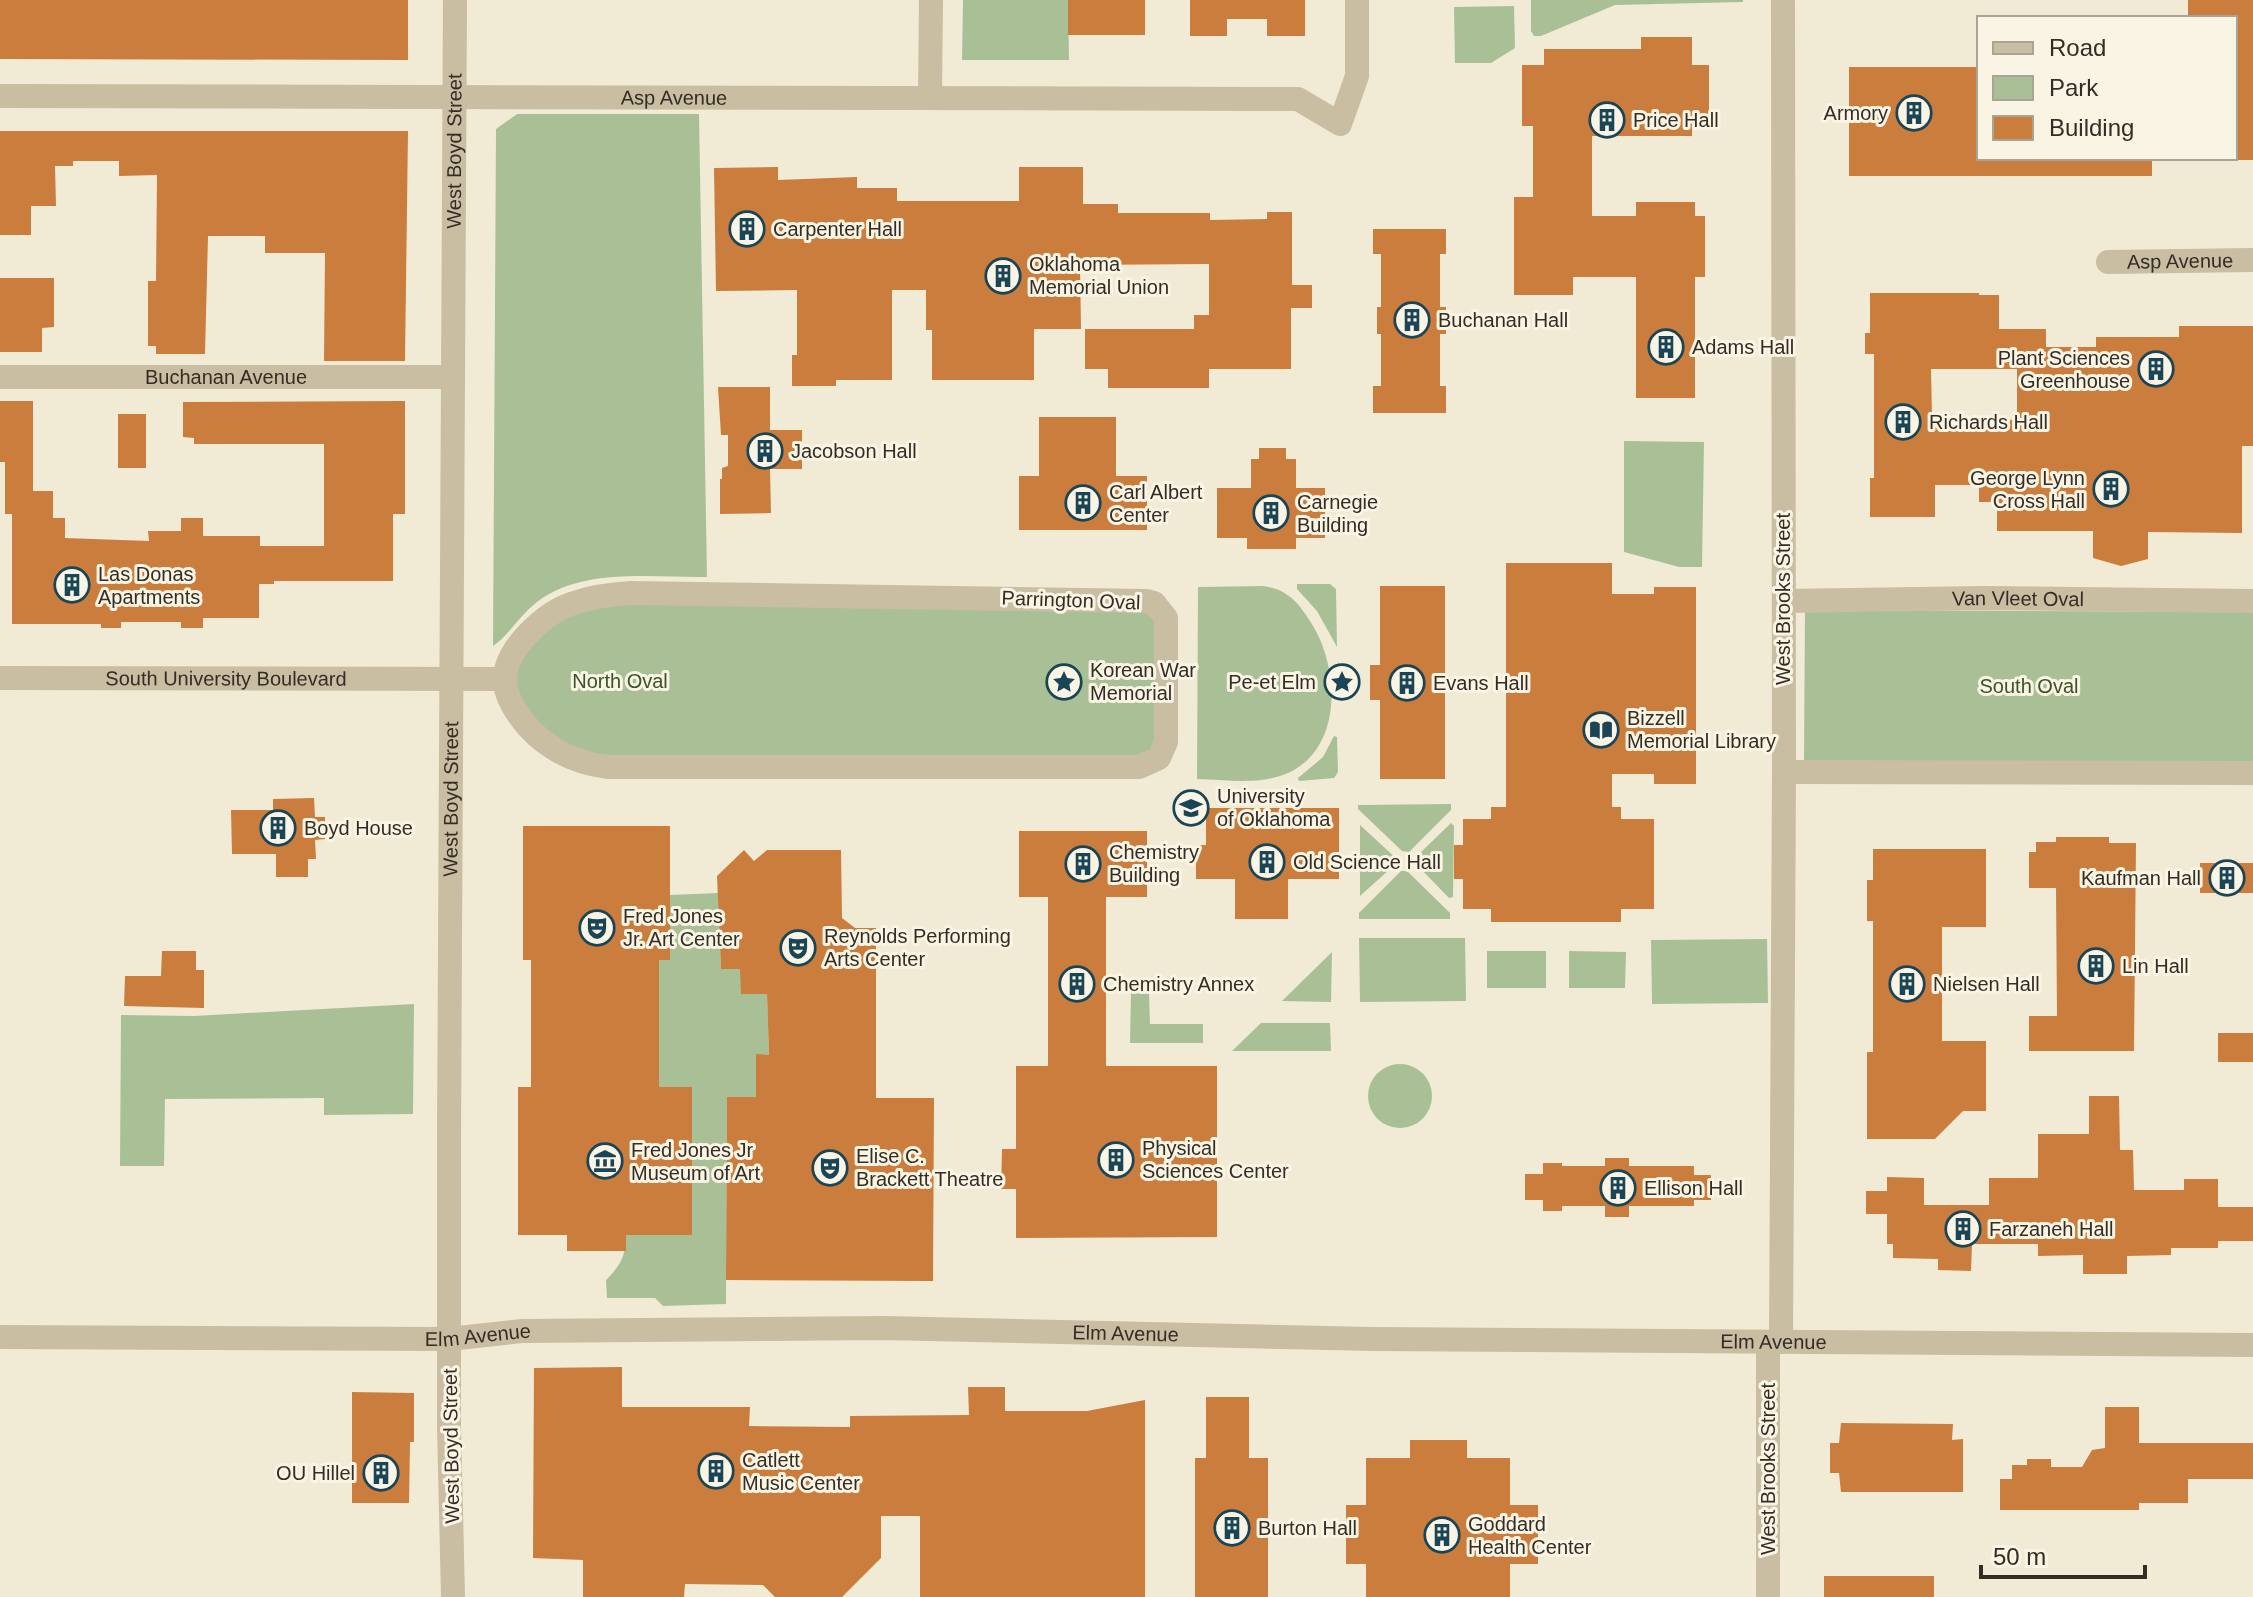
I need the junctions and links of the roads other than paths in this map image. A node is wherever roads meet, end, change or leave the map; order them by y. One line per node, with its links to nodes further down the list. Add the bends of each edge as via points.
1 (455, 0): 6 (street, West Boyd Street)
2 (931, 0): 7 (street)
3 (1357, 0): 7 (street, Asp Avenue, via 1357,76 1340,124 1298,99)
4 (1783, 0): 12 (street, West Brooks Street)
5 (0, 96): 6 (street, Asp Avenue)
6 (455, 96): 7 (street, Asp Avenue); 11 (street, West Boyd Street)
7 (930, 97)
8 (2253, 260): 9 (street, Asp Avenue)
9 (2108, 262)
10 (0, 377): 11 (street, Buchanan Avenue)
11 (453, 377): 16 (street, West Boyd Street)
12 (1784, 601): 13 (street, Van Vleet Oval); 17 (street, West Brooks Street)
13 (2253, 601)
14 (0, 678): 16 (street, South University Boulevard)
15 (505, 679): 15 (street, Parrington Oval, via 516,712 543,742 569,757 608,767 1139,767 1159,758 1166,742 1166,618 1154,603 1135,599 606,595 572,603 537,624 513,655); 16 (street)
16 (451, 680): 20 (street, West Boyd Street)
17 (1784, 772): 18 (street); 21 (street, West Brooks Street)
18 (2253, 773)
19 (0, 1337): 20 (street, Elm Avenue)
20 (449, 1339): 21 (street, Elm Avenue, via 522,1331 884,1328); 23 (street, West Boyd Street)
21 (1775, 1342): 22 (street, Elm Avenue); 24 (street, West Brooks Street)
22 (2253, 1345)
23 (453, 1597)
24 (1768, 1597)

